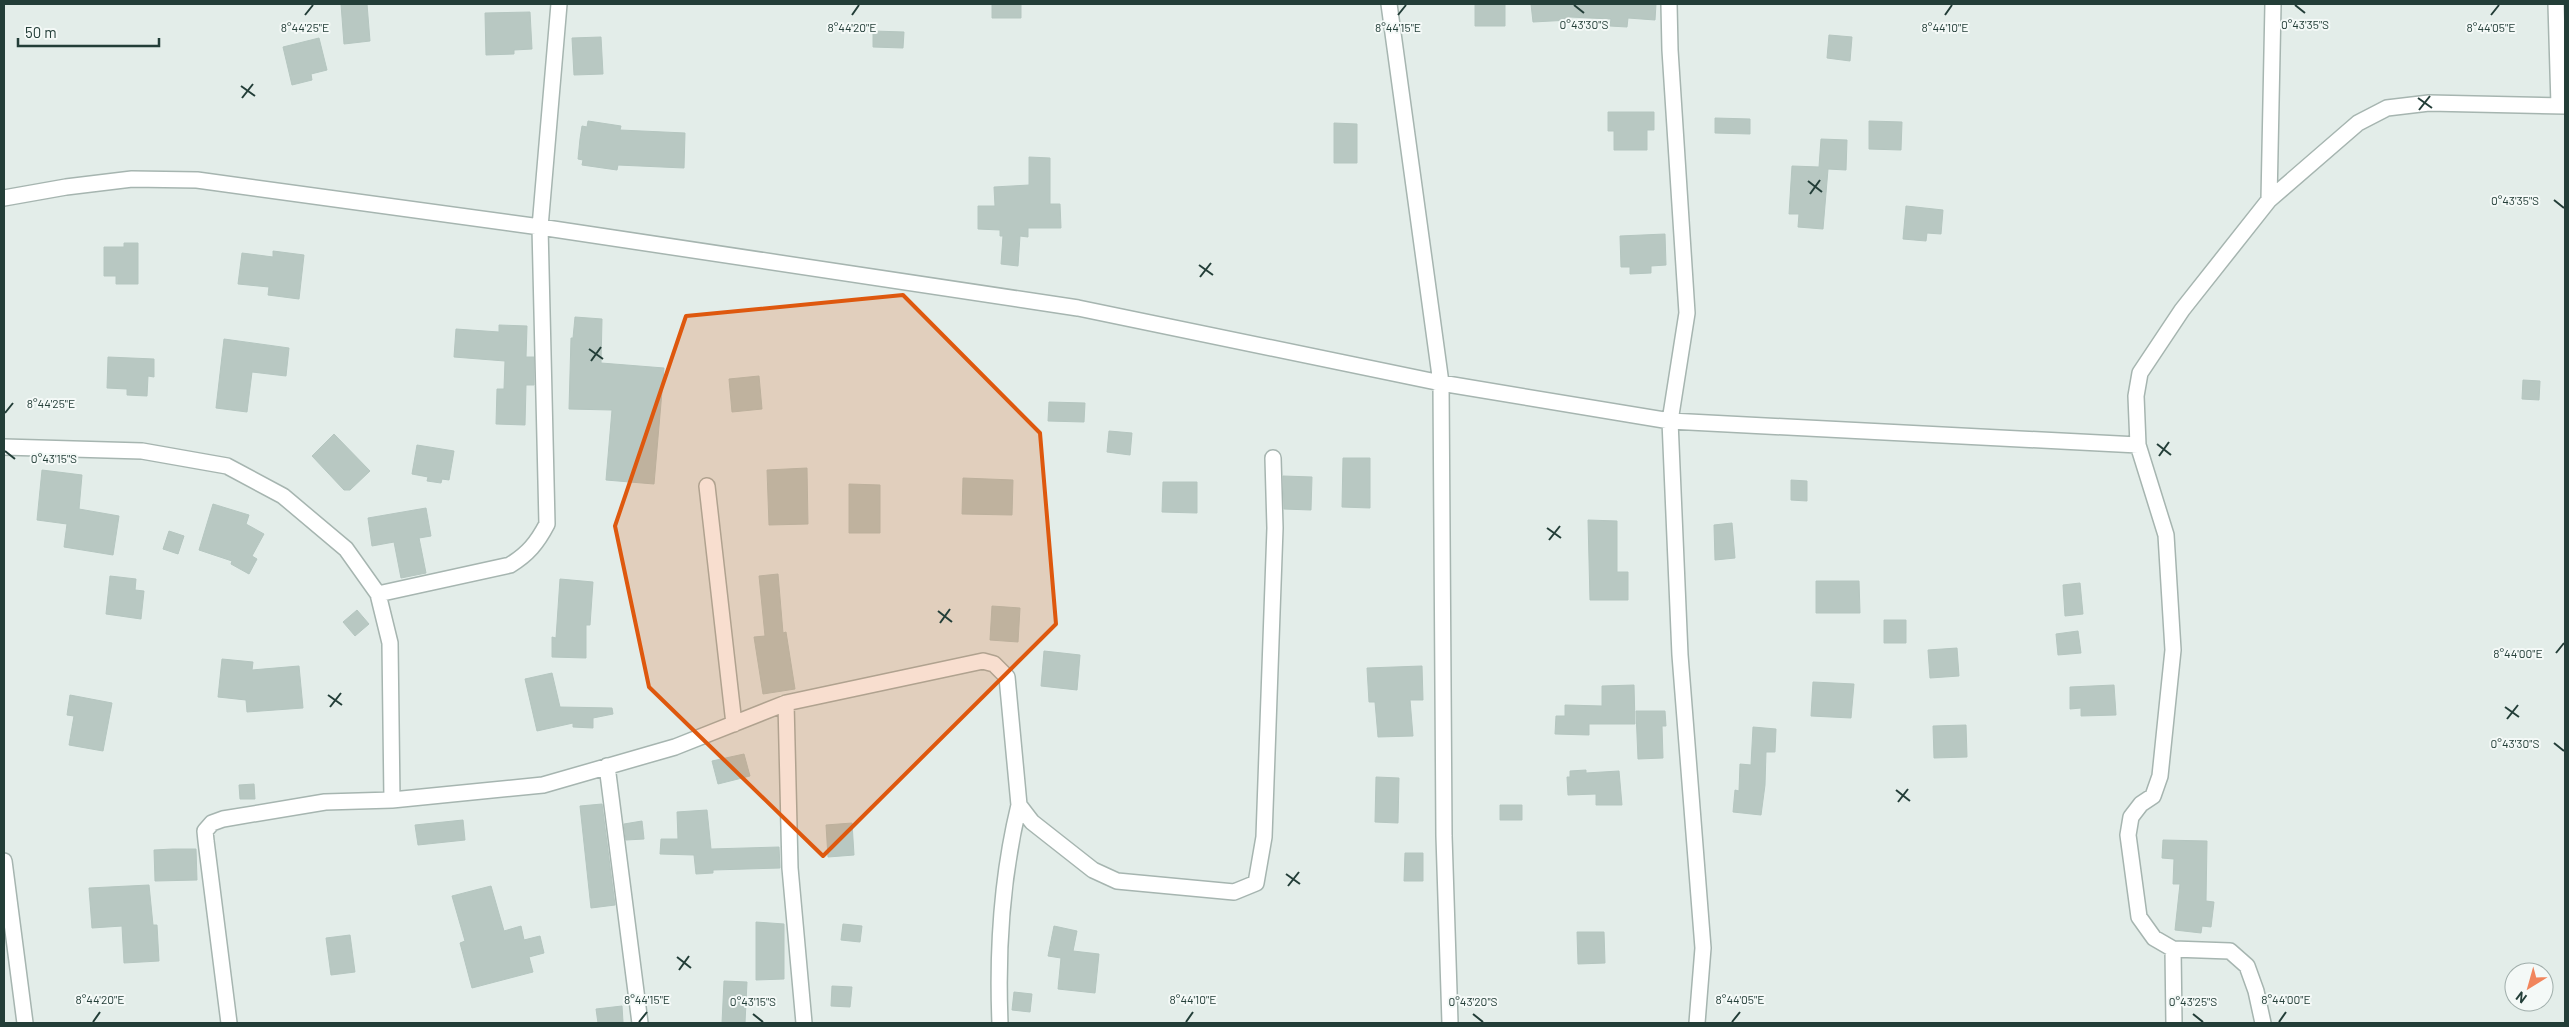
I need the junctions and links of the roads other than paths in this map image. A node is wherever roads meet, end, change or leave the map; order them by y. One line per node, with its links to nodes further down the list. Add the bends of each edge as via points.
1 (559, 4): 9 (street)
2 (1389, 4): 10 (street)
3 (1669, 4): 11 (street, via 1687,313)
4 (2273, 4): 8 (street)
5 (2556, 4): 6 (street)
6 (2562, 105): 8 (street, via 2429,103 2387,108 2358,123)
7 (4, 198): 9 (street, via 132,179 196,180)
8 (2269, 200): 12 (street, via 2182,310 2140,373 2136,396)
9 (540, 227): 10 (street, via 1078,308); 16 (street, via 547,524 537,542 510,565)
10 (1441, 382): 11 (street); 29 (street, via 1444,836)
11 (1670, 421): 12 (street); 30 (street, via 1680,655 1703,948)
12 (2138, 445): 23 (street, via 2166,535 2173,650 2160,776 2153,796 2131,817 2128,835 2139,917 2154,938)
13 (4, 447): 16 (street, via 142,451 228,466 290,502 346,550)
14 (1273, 458): 21 (street, via 1276,528 1264,837 1256,883 1234,892 1118,881 1093,870 1032,822)
15 (707, 486): 18 (street)
16 (378, 594): 20 (street, via 390,643)
17 (786, 703): 18 (street); 21 (street, via 983,661 994,664 1007,677); 27 (street, via 790,868)
18 (734, 724): 19 (street, via 675,747)
19 (608, 766): 20 (street, via 543,785); 26 (street)
20 (392, 800): 25 (street, via 316,804 223,819 212,823 205,831)
21 (1019, 805): 28 (street, via 1010,843 1003,918 998,984)
22 (4, 861): 24 (street)
23 (2173, 949): 31 (street); 32 (street, via 2230,951 2247,966)
24 (25, 1023)
25 (229, 1023)
26 (640, 1023)
27 (804, 1023)
28 (1000, 1023)
29 (1450, 1023)
30 (1697, 1023)
31 (2174, 1023)
32 (2263, 1023)

